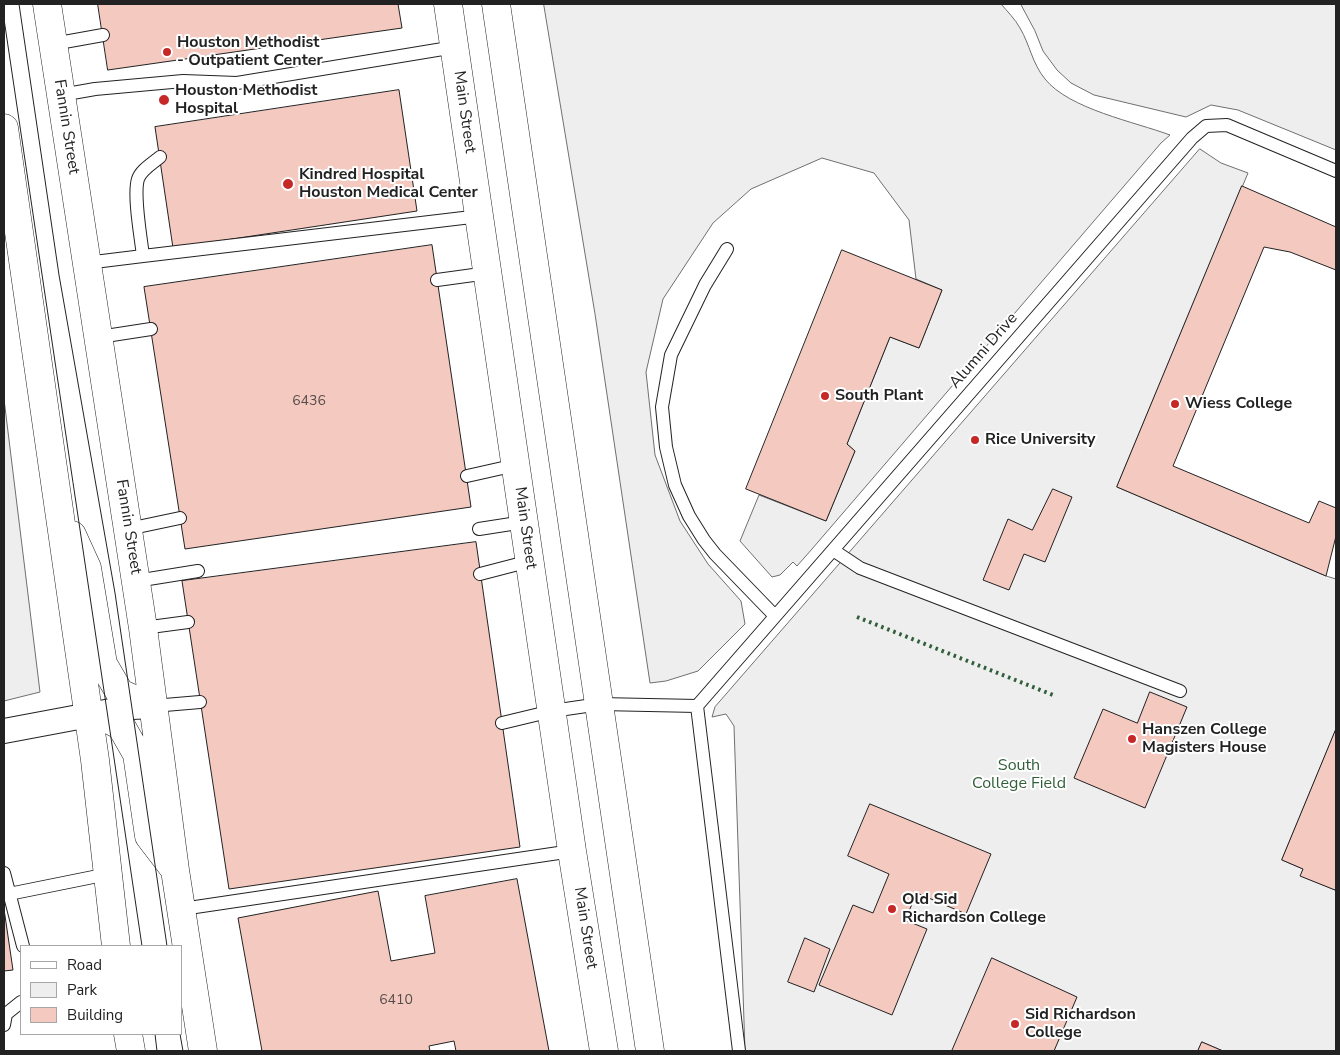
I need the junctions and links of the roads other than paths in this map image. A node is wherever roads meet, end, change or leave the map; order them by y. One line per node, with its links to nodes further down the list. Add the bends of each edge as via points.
1 (47, 4): 5 (main road, Fannin Street)
2 (448, 4): 6 (main road, Main Street)
3 (496, 4): 36 (main road)
4 (103, 35): 5 (lane)
5 (53, 44): 7 (main road, Fannin Street)
6 (455, 47): 7 (lane, via 237,83 183,81); 11 (main road, Main Street)
7 (61, 95): 14 (main road, Fannin Street)
8 (4, 128): 21 (main road)
9 (160, 157): 13 (lane, via 138,179 137,205)
10 (1336, 171): 26 (lane, Alumni Drive, via 1227,125 1206,126 1192,138)
11 (480, 216): 13 (lane); 15 (main road, Main Street)
12 (727, 248): 31 (lane, via 671,355 662,407 666,448 675,485 704,540)
13 (143, 256): 14 (lane)
14 (86, 263): 18 (main road, Fannin Street)
15 (488, 273): 16 (lane); 19 (main road, Main Street)
16 (437, 280)
17 (151, 329): 18 (lane)
18 (99, 337): 24 (main road, Fannin Street)
19 (516, 464): 20 (lane); 23 (main road, Main Street)
20 (467, 476)
21 (58, 504): 37 (main road, via 87,568 103,664 120,693); 40 (main road)
22 (180, 518): 24 (lane)
23 (524, 522): 25 (lane); 27 (main road, Main Street)
24 (128, 529): 30 (main road, Fannin Street)
25 (479, 529)
26 (833, 550): 31 (lane, Alumni Drive); 34 (lane, via 860,568)
27 (530, 562): 29 (lane); 39 (main road, Main Street)
28 (198, 571): 30 (lane)
29 (480, 574)
30 (136, 580): 33 (main road, Fannin Street)
31 (775, 616): 38 (lane, Alumni Drive)
32 (188, 622): 33 (lane)
33 (143, 628): 37 (main road, Fannin Street)
34 (1180, 691)
35 (200, 702): 37 (lane)
36 (600, 704): 38 (lane); 39 (lane); 57 (main road)
37 (153, 706): 40 (street); 44 (main road, Fannin Street)
38 (697, 706): 58 (lane)
39 (552, 711): 41 (lane); 43 (main road, Main Street)
40 (89, 715): 42 (street); 44 (main road, via 121,726 137,754 150,836); 46 (main road)
41 (502, 723)
42 (4, 731)
43 (572, 851): 48 (lane); 56 (main road, Main Street)
44 (175, 870): 48 (main road, Fannin Street)
45 (4, 873): 47 (lane)
46 (108, 874): 47 (lane); 50 (main road)
47 (10, 894): 49 (lane)
48 (182, 909): 55 (main road, Fannin Street)
49 (23, 945)
50 (116, 945)
51 (20, 1003): 52 (lane, via 6,1014)
52 (4, 1025)
53 (128, 1035): 54 (main road)
54 (131, 1051)
55 (202, 1051)
56 (604, 1051)
57 (650, 1051)
58 (739, 1051)

